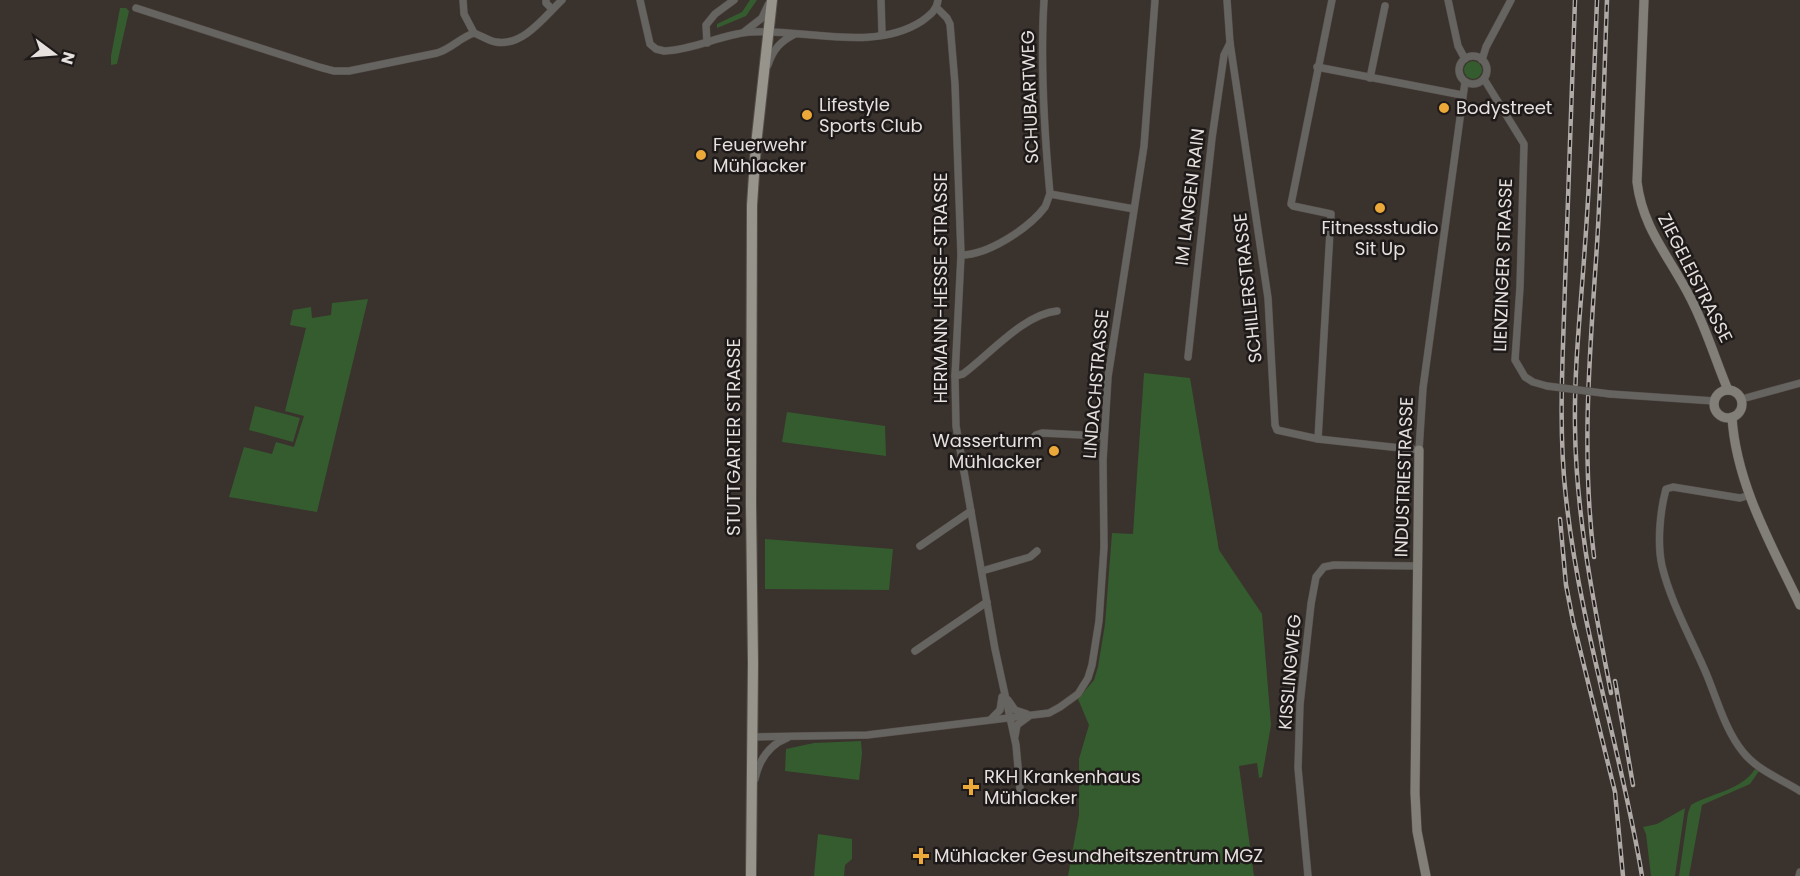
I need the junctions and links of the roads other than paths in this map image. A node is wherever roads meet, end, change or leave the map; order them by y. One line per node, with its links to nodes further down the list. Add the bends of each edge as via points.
1 (463, 0): 20 (street, via 464,14)
2 (546, 0): 18 (street)
3 (562, 0): 18 (street)
4 (640, 0): 24 (street, via 650,44 656,49 672,51)
5 (734, 0): 24 (street, via 706,25)
6 (771, 0): 19 (main road, STUTTGARTER STRASSE); 21 (street, via 762,18)
7 (880, 0): 23 (street)
8 (1044, 0): 34 (street, SCHUBARTWEG, via 1041,40)
9 (1155, 0): 35 (street, LINDACHSTRASSE, via 1144,146)
10 (1227, 0): 25 (street, SCHILLERSTRASSE)
11 (1332, 0): 28 (street)
12 (1448, 0): 26 (street, via 1458,46)
13 (1511, 0): 27 (street)
14 (1644, 0): 41 (street, ZIEGELEISTRASSE, via 1640,200 1651,232 1692,300)
15 (938, 4): 23 (street, via 917,24); 36 (street, HERMANN-HESSE-STRASSE, via 950,24)
16 (1385, 6): 29 (street)
17 (136, 8): 20 (street, via 334,71 438,53)
18 (552, 9): 20 (street, via 527,32 510,41 494,42)
19 (768, 31): 21 (street); 22 (street); 31 (main road, STUTTGARTER STRASSE)
20 (474, 33)
21 (742, 33): 24 (street)
22 (795, 33): 23 (street, via 846,37); 31 (street, via 775,49)
23 (882, 34)
24 (708, 42)
25 (1230, 43): 38 (street, IM LANGEN RAIN, via 1224,55 1212,138); 47 (street, SCHILLERSTRASSE, via 1268,298 1275,427)
26 (1465, 59): 27 (street, via 1472,56); 32 (street, via 1459,70)
27 (1482, 60): 30 (street, via 1487,67)
28 (1317, 67): 29 (street); 47 (street, via 1291,204 1331,214)
29 (1370, 78): 33 (street)
30 (1484, 79): 32 (street, via 1477,84); 43 (street, LIENZINGER STRASSE, bridge, via 1524,144 1515,360 1525,377 1547,386)
31 (763, 81): 63 (main road, STUTTGARTER STRASSE, via 751,225)
32 (1465, 82): 33 (street, INDUSTRIESTRASSE)
33 (1462, 95): 48 (street, INDUSTRIESTRASSE, via 1423,388)
34 (1050, 194): 35 (street); 36 (street, via 1046,206 1007,238 972,255)
35 (1134, 209): 45 (street, LINDACHSTRASSE, via 1109,363)
36 (961, 255): 39 (street, HERMANN-HESSE-STRASSE)
37 (1057, 311): 39 (street, via 1031,321 963,374)
38 (1188, 357)
39 (955, 376): 50 (street, HERMANN-HESSE-STRASSE, via 956,426)
40 (1800, 383): 42 (street)
41 (1728, 390): 42 (street); 43 (street, via 1719,393)
42 (1742, 399): 44 (street, via 1739,412)
43 (1714, 401): 44 (street, via 1719,414)
44 (1732, 417): 49 (street)
45 (1103, 436): 46 (street, via 1042,433); 59 (street, LINDACHSTRASSE, via 1104,548 1099,621 1089,678 1078,694 1060,707)
46 (1032, 439)
47 (1318, 439): 48 (street, SCHILLERSTRASSE)
48 (1419, 450): 53 (street, INDUSTRIESTRASSE)
49 (1750, 495): 56 (street); 66 (street, via 1740,498 1666,489 1661,525 1662,567 1743,752)
50 (971, 511): 51 (street); 54 (street, HERMANN-HESSE-STRASSE)
51 (920, 546)
52 (1036, 551): 54 (street, via 1027,558)
53 (1418, 566): 69 (street, KISSLINGWEG, via 1334,565 1324,567 1316,577 1300,705 1298,768); 70 (street, INDUSTRIESTRASSE, via 1415,793 1417,831)
54 (982, 571): 55 (street, HERMANN-HESSE-STRASSE)
55 (987, 602): 57 (street); 58 (street, HERMANN-HESSE-STRASSE)
56 (1799, 602)
57 (915, 651)
58 (1002, 686): 59 (street, via 1015,710); 60 (street, HERMANN-HESSE-STRASSE); 61 (street, HERMANN-HESSE-STRASSE, via 1000,710)
59 (1036, 714): 60 (street, LINDACHSTRASSE); 64 (street, via 1017,725)
60 (1009, 718): 61 (street); 64 (street, HERMANN-HESSE-STRASSE)
61 (988, 720): 62 (street, via 867,735); 64 (street, via 1005,727)
62 (792, 736): 63 (street); 67 (street, via 777,742 766,753 756,774)
63 (753, 737): 67 (main road, STUTTGARTER STRASSE)
64 (1016, 745): 65 (street, HERMANN-HESSE-STRASSE)
65 (1020, 789)
66 (1800, 791)
67 (752, 801): 68 (main road, STUTTGARTER STRASSE)
68 (751, 876)
69 (1308, 876)
70 (1426, 876)

